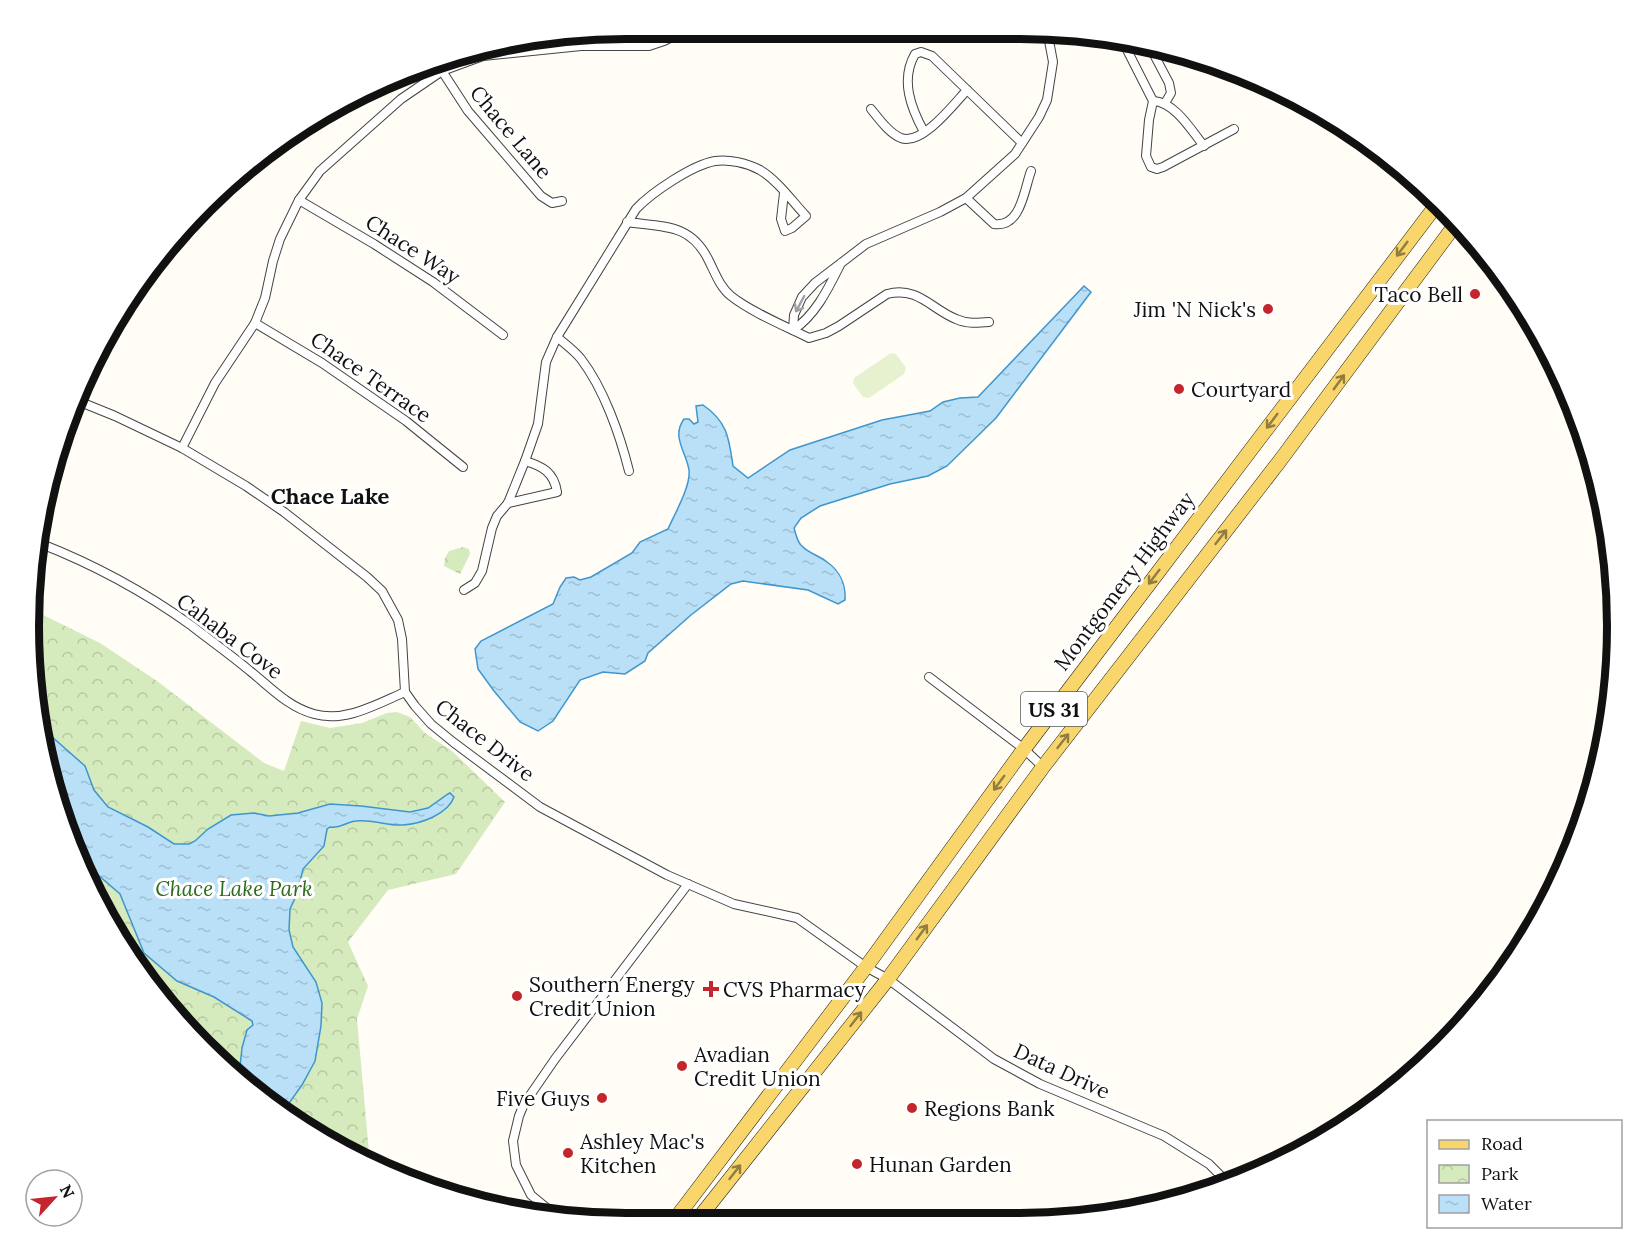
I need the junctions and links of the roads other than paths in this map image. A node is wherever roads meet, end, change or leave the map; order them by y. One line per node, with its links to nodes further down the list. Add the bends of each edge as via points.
1 (668, 39): 4 (street, via 649,45 581,46)
2 (1049, 40): 14 (street, via 1053,62 1047,100)
3 (1126, 49): 9 (street)
4 (489, 55)
5 (1154, 55): 10 (street, via 1169,83 1171,93)
6 (469, 61): 7 (street)
7 (442, 71): 19 (street, via 401,99 320,171); 20 (street, Chace Lane, via 468,111 541,196 552,203)
8 (967, 90): 13 (street); 13 (street, via 932,56 915,54 910,63 909,99); 14 (street)
9 (1153, 101): 10 (street); 15 (street, via 1146,156 1151,167 1163,167)
10 (1165, 103): 15 (street)
11 (870, 109): 13 (street, via 900,138 910,140)
12 (1234, 129): 15 (street)
13 (924, 132)
14 (1022, 143): 18 (street)
15 (1204, 146)
16 (1031, 171): 18 (street, via 1020,207 1006,225 994,224)
17 (784, 193): 22 (street, via 760,170 737,162 712,162 647,197)
18 (966, 198): 24 (street, via 866,244)
19 (298, 200): 25 (street, via 280,239); 28 (street, Chace Way, via 413,269)
20 (562, 201)
21 (1433, 209): 40 (main road, Montgomery Highway / US 31, one-way to 40)
22 (627, 222): 27 (street, via 683,231 696,239 730,295); 29 (street)
23 (1452, 229): 41 (main road, US 31, one-way to 23, via 1279,462)
24 (841, 263): 27 (street, via 804,324); 27 (street, one-way to 27, via 802,297)
25 (255, 322): 31 (street, via 215,383); 33 (street, Chace Terrace, via 406,421)
26 (989, 322): 27 (street, via 977,324 954,319 909,292 897,291 826,333 809,338)
27 (793, 330)
28 (503, 334)
29 (557, 337): 32 (street, via 546,362 538,424); 34 (street, via 580,358 591,376 609,412)
30 (83, 403): 31 (street)
31 (182, 448): 39 (street, via 284,512 382,591 398,620)
32 (525, 461): 35 (street); 35 (street, via 548,471 558,492)
33 (463, 467)
34 (629, 471)
35 (508, 503): 37 (street, via 492,528 482,571 475,583)
36 (45, 545): 39 (street, Cahaba Cove, via 91,565 171,612 295,707 337,716 362,711)
37 (464, 590)
38 (929, 677): 40 (street)
39 (405, 692): 42 (street, Chace Drive, via 431,724 540,807)
40 (1024, 749): 41 (street); 43 (main road, Montgomery Highway / US 31, one-way to 43)
41 (1042, 768): 44 (main road, US 31, one-way to 41)
42 (688, 884): 43 (street, Chace Drive, via 734,904 797,918); 46 (street, via 524,1104 513,1141 516,1165 531,1195)
43 (866, 967): 44 (street, Data Drive); 47 (main road, Montgomery Highway / US 31)
44 (888, 979): 45 (street, Data Drive, via 994,1059 1040,1084 1164,1136 1209,1164); 48 (main road, US 31, one-way to 44)
45 (1222, 1177)
46 (546, 1208)
47 (680, 1213)
48 (703, 1213)

